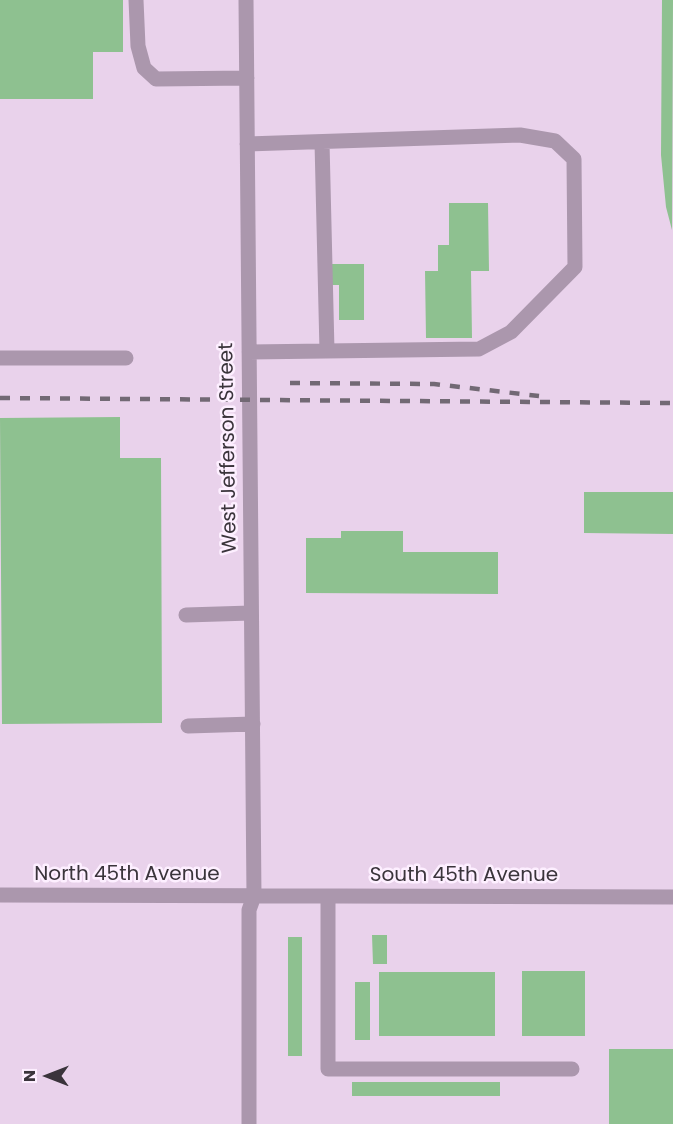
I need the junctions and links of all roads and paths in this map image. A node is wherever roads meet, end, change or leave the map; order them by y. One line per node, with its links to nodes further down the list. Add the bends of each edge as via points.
1 (136, 0): 3 (street, via 138,46 144,68 156,79)
2 (246, 0): 3 (street, West Jefferson Street)
3 (247, 78): 5 (street, West Jefferson Street)
4 (322, 141): 5 (street); 6 (street); 6 (street, via 520,135 555,141 574,159 575,267 511,332 479,349)
5 (247, 144): 7 (street, West Jefferson Street)
6 (327, 351): 7 (street)
7 (249, 352): 10 (street, West Jefferson Street)
8 (0, 358): 9 (street)
9 (126, 358)
10 (251, 613): 11 (street); 12 (street, West Jefferson Street)
11 (186, 615)
12 (253, 724): 13 (street); 15 (street, West Jefferson Street)
13 (188, 726)
14 (0, 895): 15 (street, North 45th Avenue)
15 (254, 896): 16 (street, South 45th Avenue); 19 (street, West Jefferson Street, via 249,910)
16 (328, 896): 17 (street, South 45th Avenue); 18 (street, via 328,1069)
17 (673, 897)
18 (572, 1069)
19 (249, 1124)

